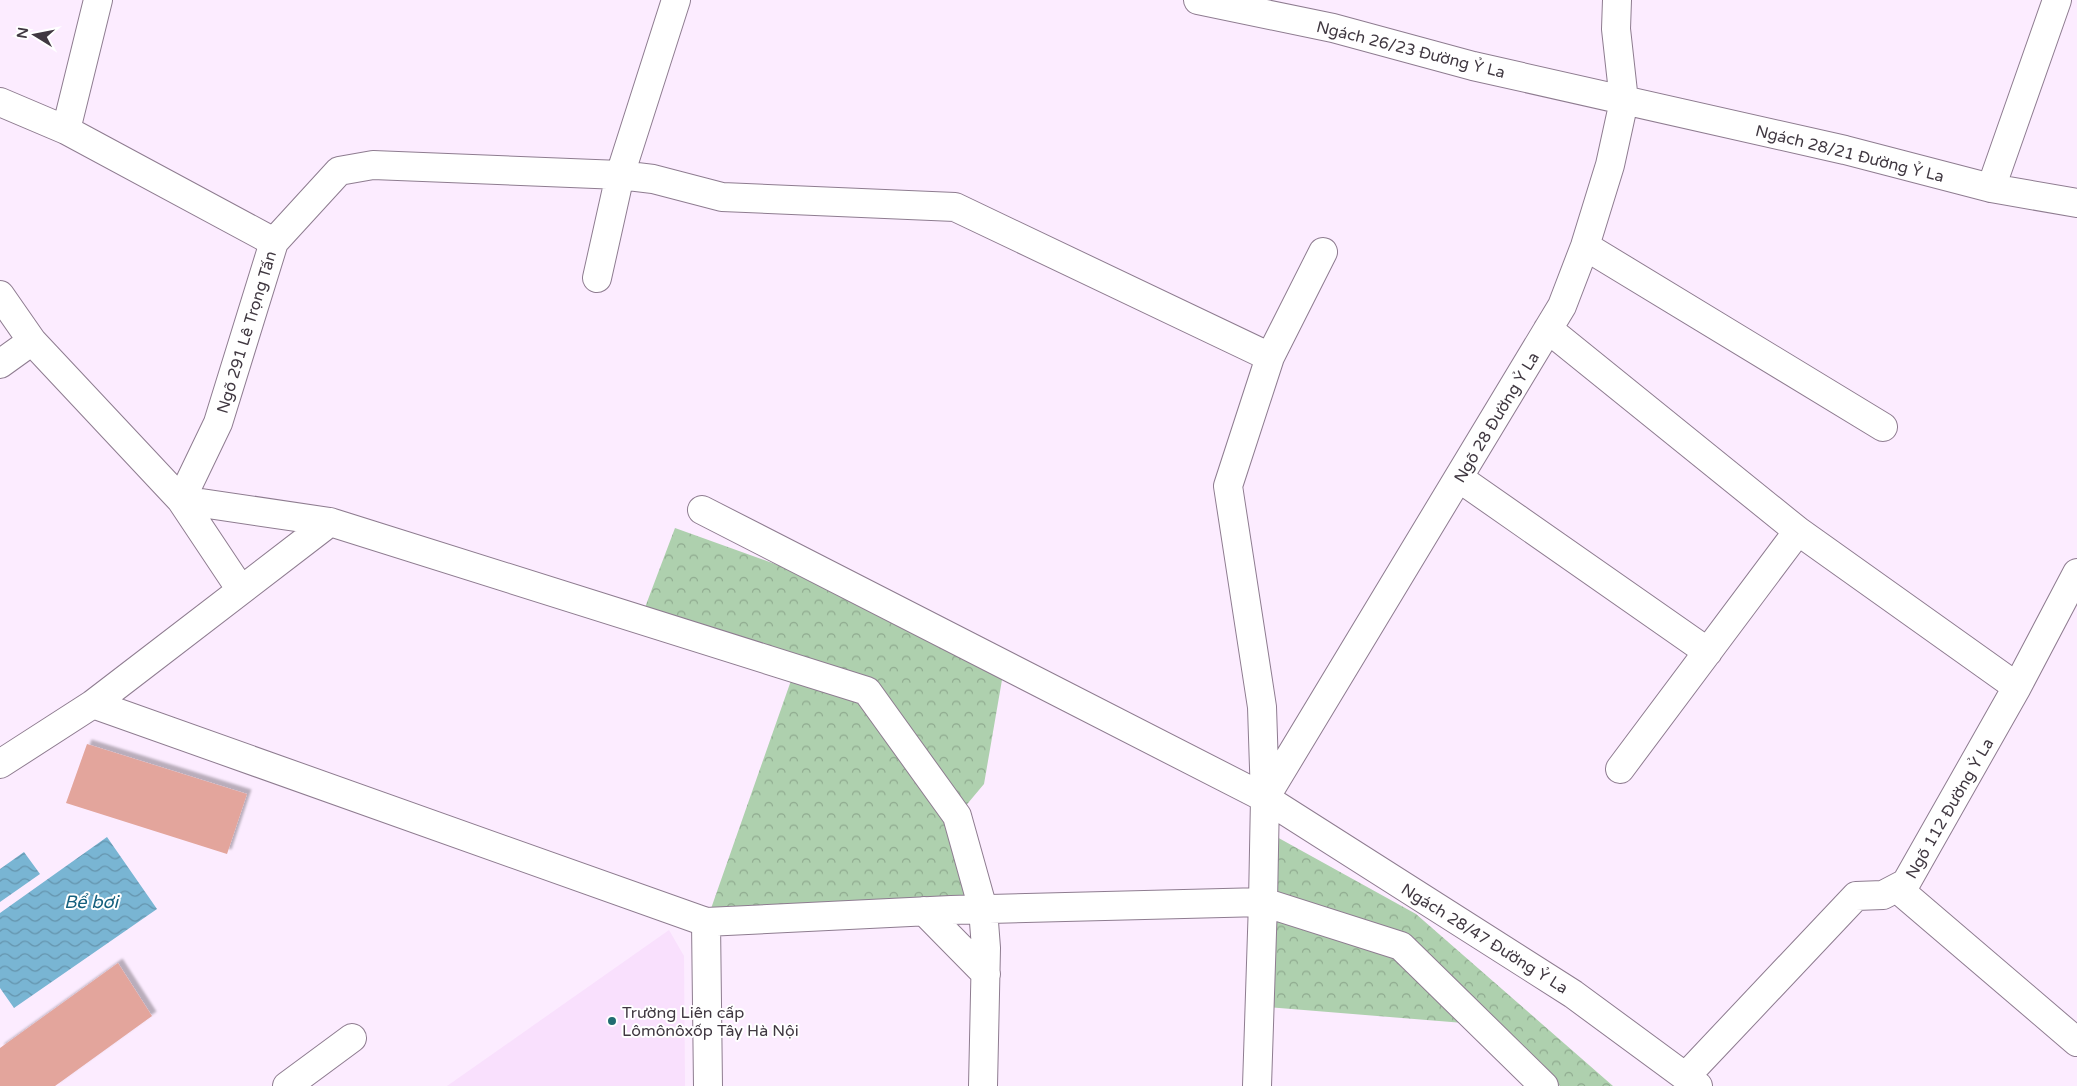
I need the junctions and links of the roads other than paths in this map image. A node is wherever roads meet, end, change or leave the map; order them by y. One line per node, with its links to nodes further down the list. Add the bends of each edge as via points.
1 (98, 0): 8 (street)
2 (676, 0): 9 (street)
3 (1198, 0): 6 (street, Ngách 26/23 Đường Ỷ La, via 1333,28 1474,66)
4 (1617, 0): 6 (street, Ngõ 28 Đường Ỷ La, via 1616,29)
5 (2057, 0): 10 (street)
6 (1624, 101): 10 (street, Ngách 28/21 Đường Ỷ La, via 1845,150); 13 (street, Ngõ 28 Đường Ỷ La, via 1610,165)
7 (0, 102): 8 (street, Ngõ 291 Lê Trọng Tấn)
8 (66, 130): 12 (street, Ngõ 291 Lê Trọng Tấn)
9 (620, 175): 12 (street, via 373,165 339,171); 15 (street); 19 (street, via 653,179 722,197 955,207)
10 (1991, 188): 11 (street, Ngách 28/21 Đường Ỷ La)
11 (2077, 203)
12 (274, 242): 23 (street, Ngõ 291 Lê Trọng Tấn, via 218,423)
13 (1585, 246): 17 (street, Ngõ 28 Đường Ỷ La, via 1562,306); 21 (street)
14 (1323, 252): 19 (street)
15 (597, 278)
16 (0, 295): 18 (street)
17 (1548, 329): 22 (street, Ngõ 28 Đường Ỷ La); 26 (street)
18 (32, 341): 20 (street); 23 (street)
19 (1270, 357): 34 (street, via 1228,486 1262,707)
20 (0, 364)
21 (1883, 427)
22 (1459, 478): 29 (street); 34 (street, Ngõ 28 Đường Ỷ La)
23 (181, 500): 25 (street); 28 (street)
24 (702, 510): 34 (street, Ngách 28/47 Đường Ỷ La)
25 (330, 522): 28 (street); 37 (street, via 867,691 957,816)
26 (1798, 532): 29 (street); 30 (street)
27 (2077, 573): 30 (street, Ngõ 112 Đường Ỷ La)
28 (241, 590): 31 (street)
29 (1708, 652): 33 (street)
30 (2018, 687): 35 (street, Ngõ 112 Đường Ỷ La, via 1906,883)
31 (93, 704): 32 (street); 39 (street)
32 (0, 764)
33 (1620, 769)
34 (1266, 798): 36 (street); 43 (street, Ngách 28/47 Đường Ỷ La, via 1573,994)
35 (1898, 889): 42 (street); 43 (street, Ngõ 112 Đường Ỷ La, via 1883,895 1856,896)
36 (1263, 902): 37 (street); 44 (street, via 1401,946); 48 (street)
37 (983, 909): 38 (street); 40 (street)
38 (924, 911): 39 (street); 40 (street)
39 (706, 922): 46 (street)
40 (986, 974): 47 (street)
41 (352, 1038): 45 (street)
42 (2077, 1042)
43 (1692, 1081)
44 (1535, 1082)
45 (287, 1086)
46 (708, 1086)
47 (983, 1086)
48 (1257, 1086)

